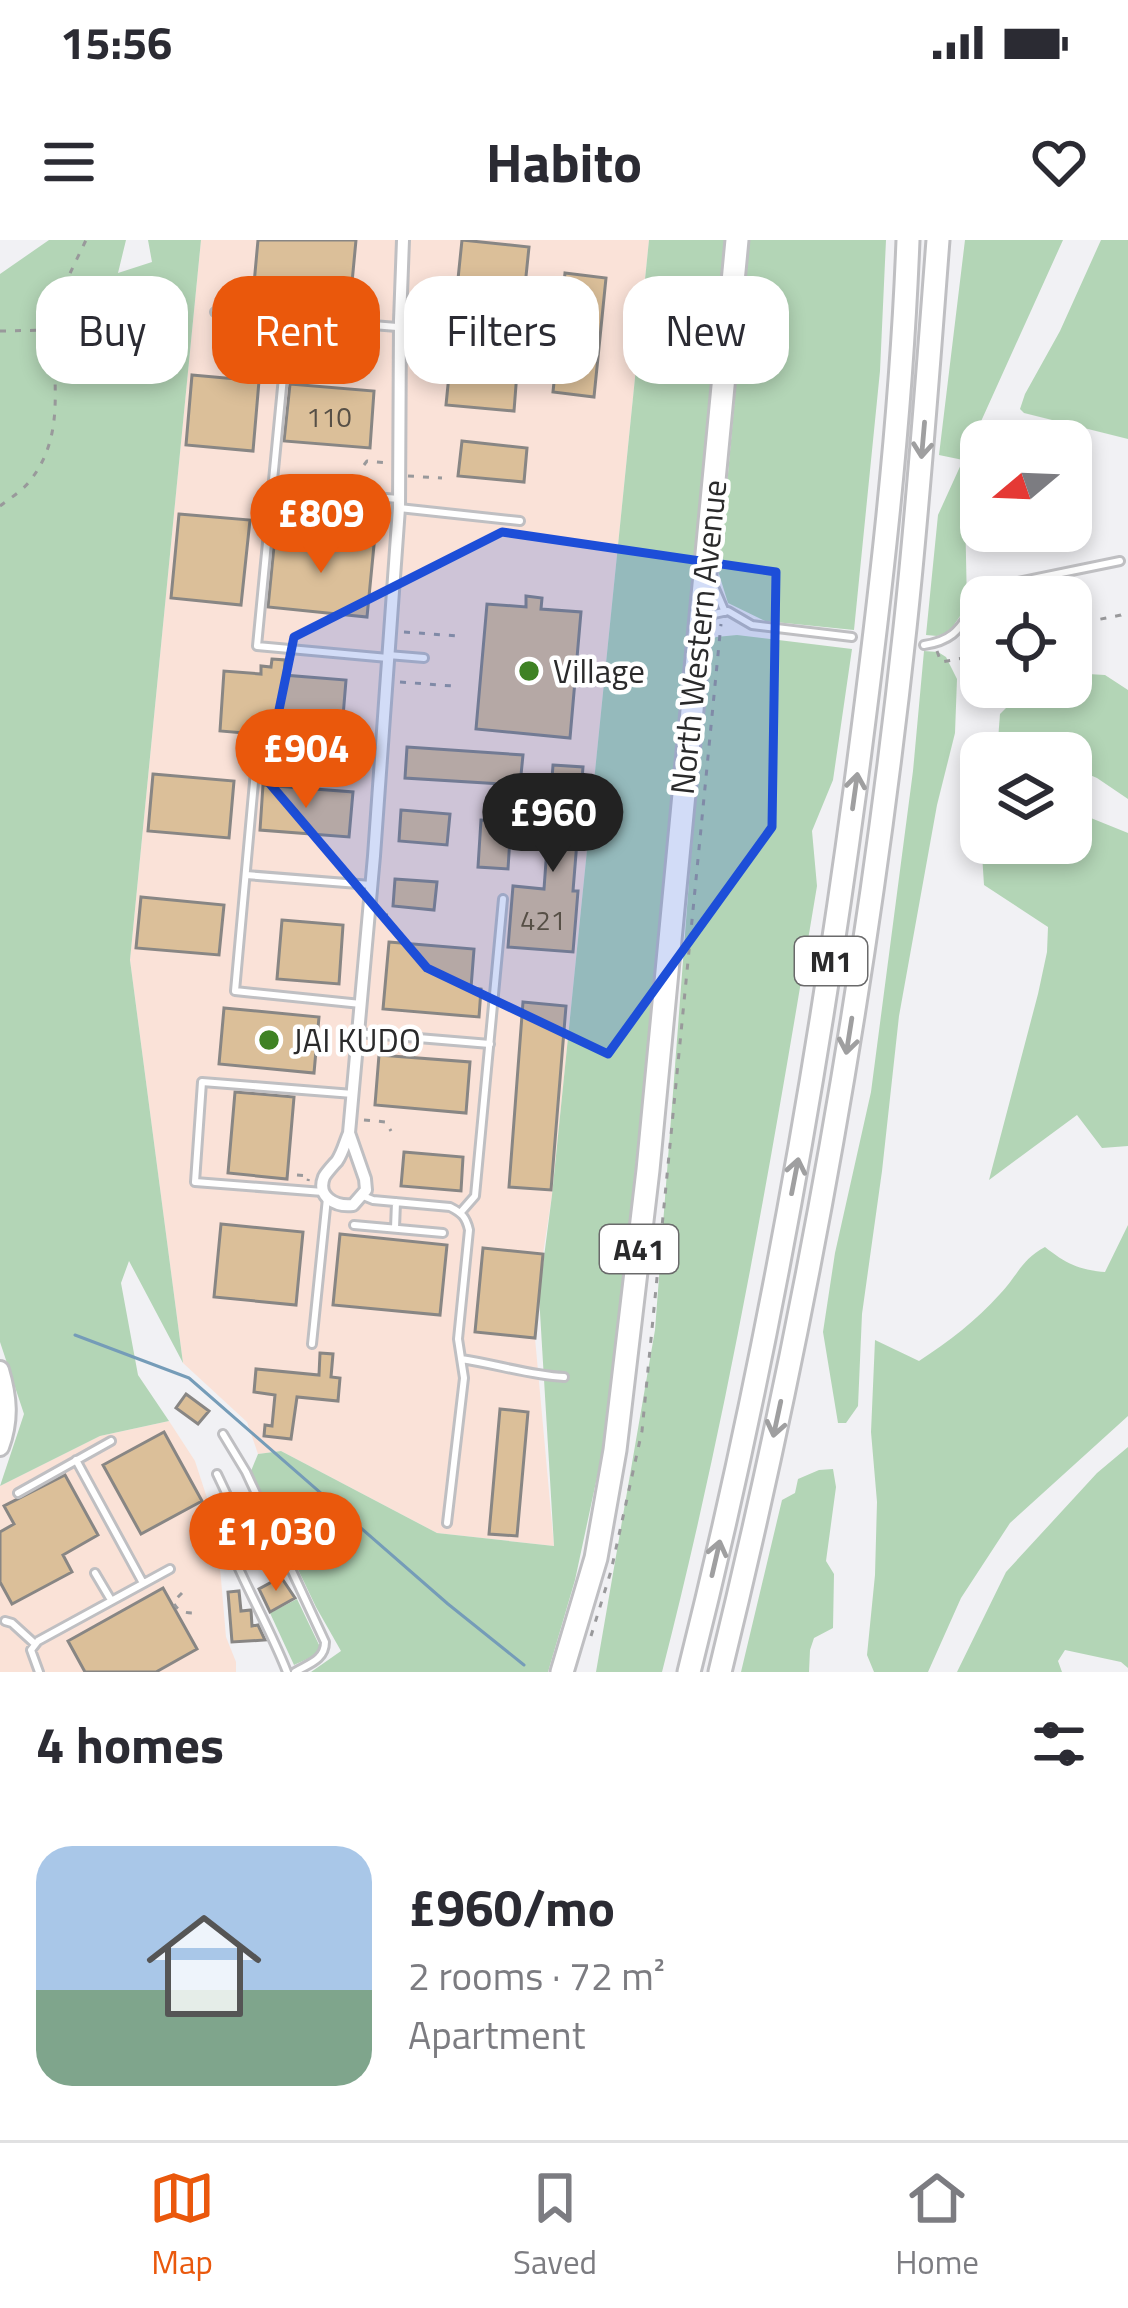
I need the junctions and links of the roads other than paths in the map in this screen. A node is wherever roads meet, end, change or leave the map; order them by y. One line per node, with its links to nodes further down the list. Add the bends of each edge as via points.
1 (404, 240): 7 (street)
2 (737, 240): 14 (highway, North Western Avenue / A41)
3 (908, 240): 63 (highway, M1, one-way to 3, via 778,1267 841,897 876,622)
4 (938, 240): 64 (highway, M1, one-way to 64, via 905,627 855,1002 794,1339)
5 (435, 322): 5 (lane, via 460,311 523,317 529,332 514,344 455,339)
6 (380, 323): 7 (lane)
7 (400, 324): 8 (lane); 11 (street)
8 (404, 324)
9 (282, 384): 10 (lane)
10 (272, 489): 11 (lane); 21 (lane, via 257,646)
11 (399, 504): 12 (lane); 21 (street)
12 (520, 520)
13 (1120, 561): 15 (lane)
14 (706, 568): 16 (lane); 17 (highway, North Western Avenue / A41)
15 (1047, 576)
16 (724, 612): 17 (lane); 19 (lane, via 752,625)
17 (701, 617): 62 (highway, North Western Avenue / A41, via 615,1450 596,1558)
18 (960, 626): 20 (lane, via 941,643)
19 (852, 637)
20 (923, 645)
21 (388, 657): 22 (lane); 25 (street)
22 (424, 658)
23 (257, 749): 24 (lane)
24 (246, 875): 25 (lane); 27 (lane, via 235,991)
25 (371, 885): 27 (street)
26 (503, 899): 29 (lane)
27 (361, 1004): 28 (street)
28 (358, 1033): 29 (lane); 30 (street)
29 (490, 1044): 37 (lane, via 475,1196)
30 (353, 1094): 31 (street); 34 (lane, via 202,1082 195,1182)
31 (349, 1132): 32 (street); 33 (street)
32 (333, 1166): 33 (street); 34 (street)
33 (363, 1174): 35 (street)
34 (326, 1195): 35 (street, via 346,1207); 41 (lane)
35 (363, 1196): 36 (lane)
36 (396, 1202): 37 (lane); 39 (lane)
37 (461, 1212): 42 (lane, via 469,1229)
38 (354, 1225): 39 (lane)
39 (395, 1228): 40 (lane)
40 (443, 1233)
41 (312, 1344)
42 (461, 1359): 44 (lane); 52 (lane)
43 (0, 1370): 47 (main road, via 8,1399)
44 (564, 1377)
45 (223, 1433): 51 (lane)
46 (111, 1442): 48 (lane)
47 (0, 1447)
48 (76, 1460): 50 (lane); 56 (lane)
49 (217, 1474): 51 (lane, via 235,1511)
50 (18, 1492)
51 (261, 1505): 61 (lane, via 325,1642 319,1658)
52 (447, 1523)
53 (232, 1553): 61 (lane)
54 (170, 1569): 56 (lane)
55 (95, 1573): 57 (lane)
56 (142, 1583): 57 (lane)
57 (111, 1600): 59 (lane)
58 (5, 1621): 59 (lane)
59 (35, 1644): 60 (lane)
60 (39, 1672)
61 (291, 1672)
62 (562, 1672)
63 (689, 1672)
64 (720, 1672)

